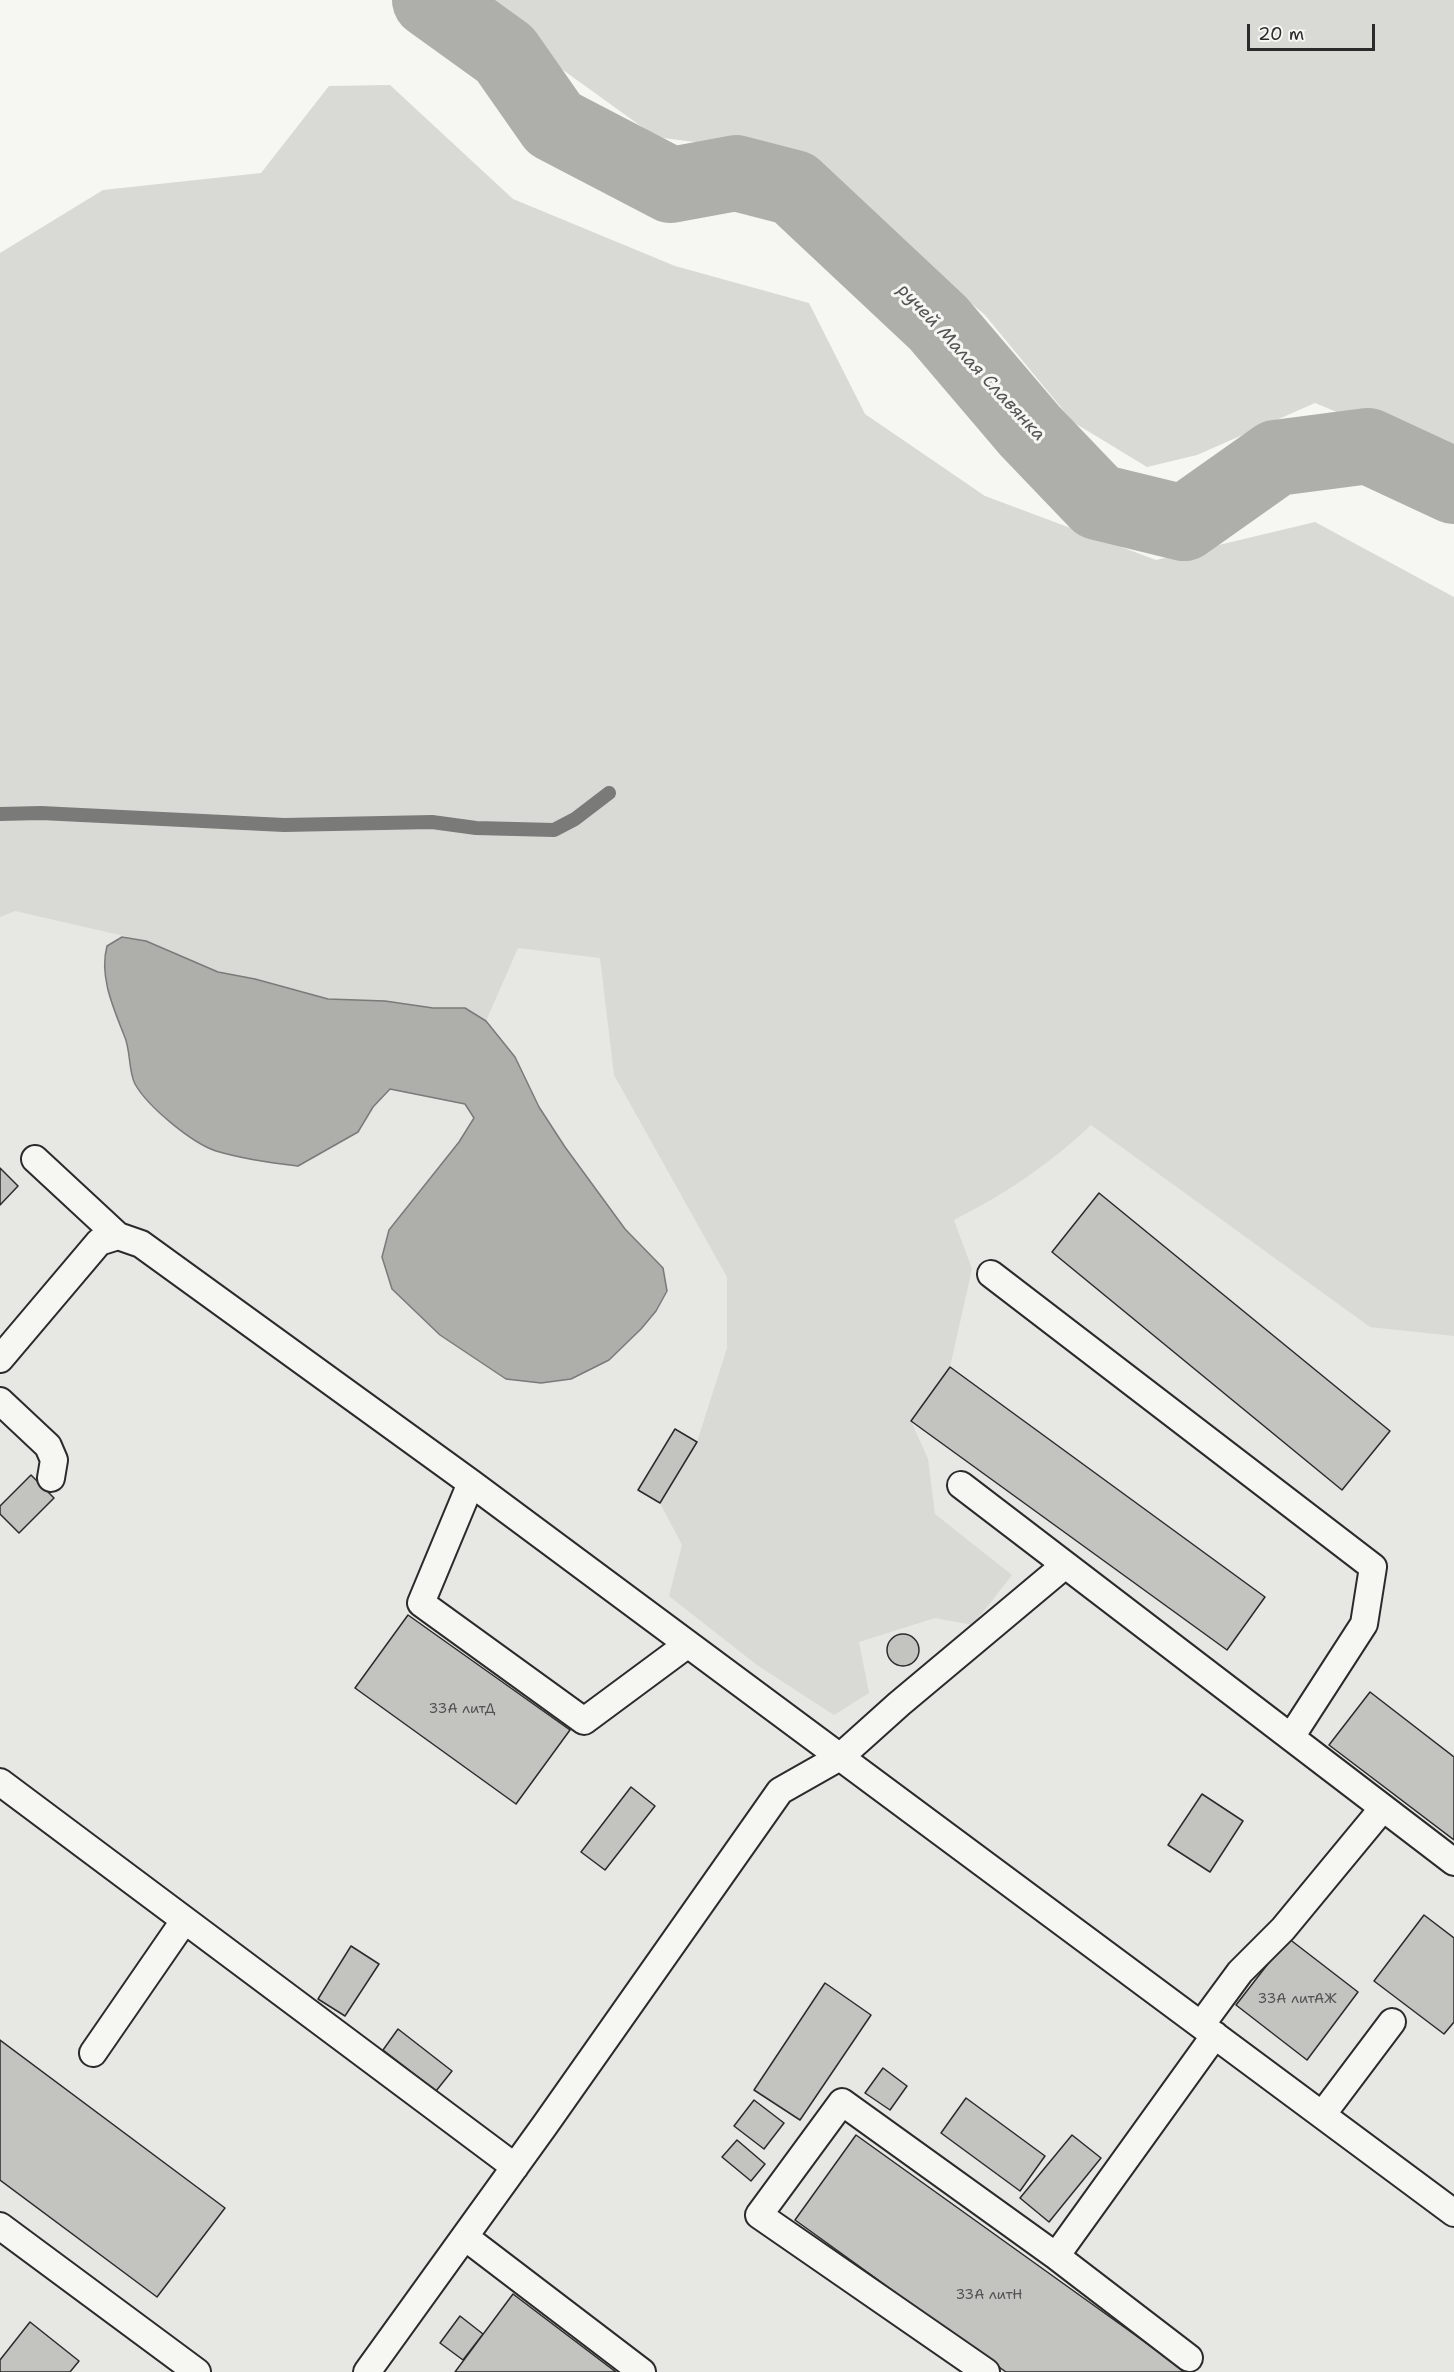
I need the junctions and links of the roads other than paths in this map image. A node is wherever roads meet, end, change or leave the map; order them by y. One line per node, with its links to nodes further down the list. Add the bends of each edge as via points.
1 (35, 1159): 2 (lane)
2 (118, 1236): 4 (lane, via 99,1242); 7 (lane, via 141,1244 176,1267)
3 (991, 1274): 11 (lane, via 1373,1567 1364,1624)
4 (0, 1359)
5 (0, 1401): 6 (lane, via 48,1446 54,1460)
6 (51, 1478)
7 (471, 1483): 10 (lane); 10 (lane, via 421,1603 584,1721)
8 (961, 1485): 9 (lane)
9 (1065, 1565): 11 (lane); 12 (lane)
10 (688, 1644): 12 (lane)
11 (1291, 1737): 14 (lane)
12 (840, 1757): 18 (lane); 21 (lane, via 780,1791)
13 (0, 1782): 16 (lane)
14 (1383, 1808): 15 (lane); 18 (lane, via 1283,1929 1240,1972)
15 (1454, 1862)
16 (184, 1922): 19 (lane); 21 (lane)
17 (1392, 2022): 20 (lane)
18 (1208, 2030): 20 (lane); 25 (lane)
19 (93, 2053)
20 (1322, 2115): 22 (lane)
21 (515, 2167): 24 (lane)
22 (1454, 2213)
23 (0, 2226): 27 (lane)
24 (465, 2237): 28 (lane); 29 (lane)
25 (1056, 2256): 26 (lane); 30 (lane, via 842,2102 759,2215)
26 (1189, 2358)
27 (197, 2372)
28 (367, 2372)
29 (642, 2372)
30 (986, 2372)

